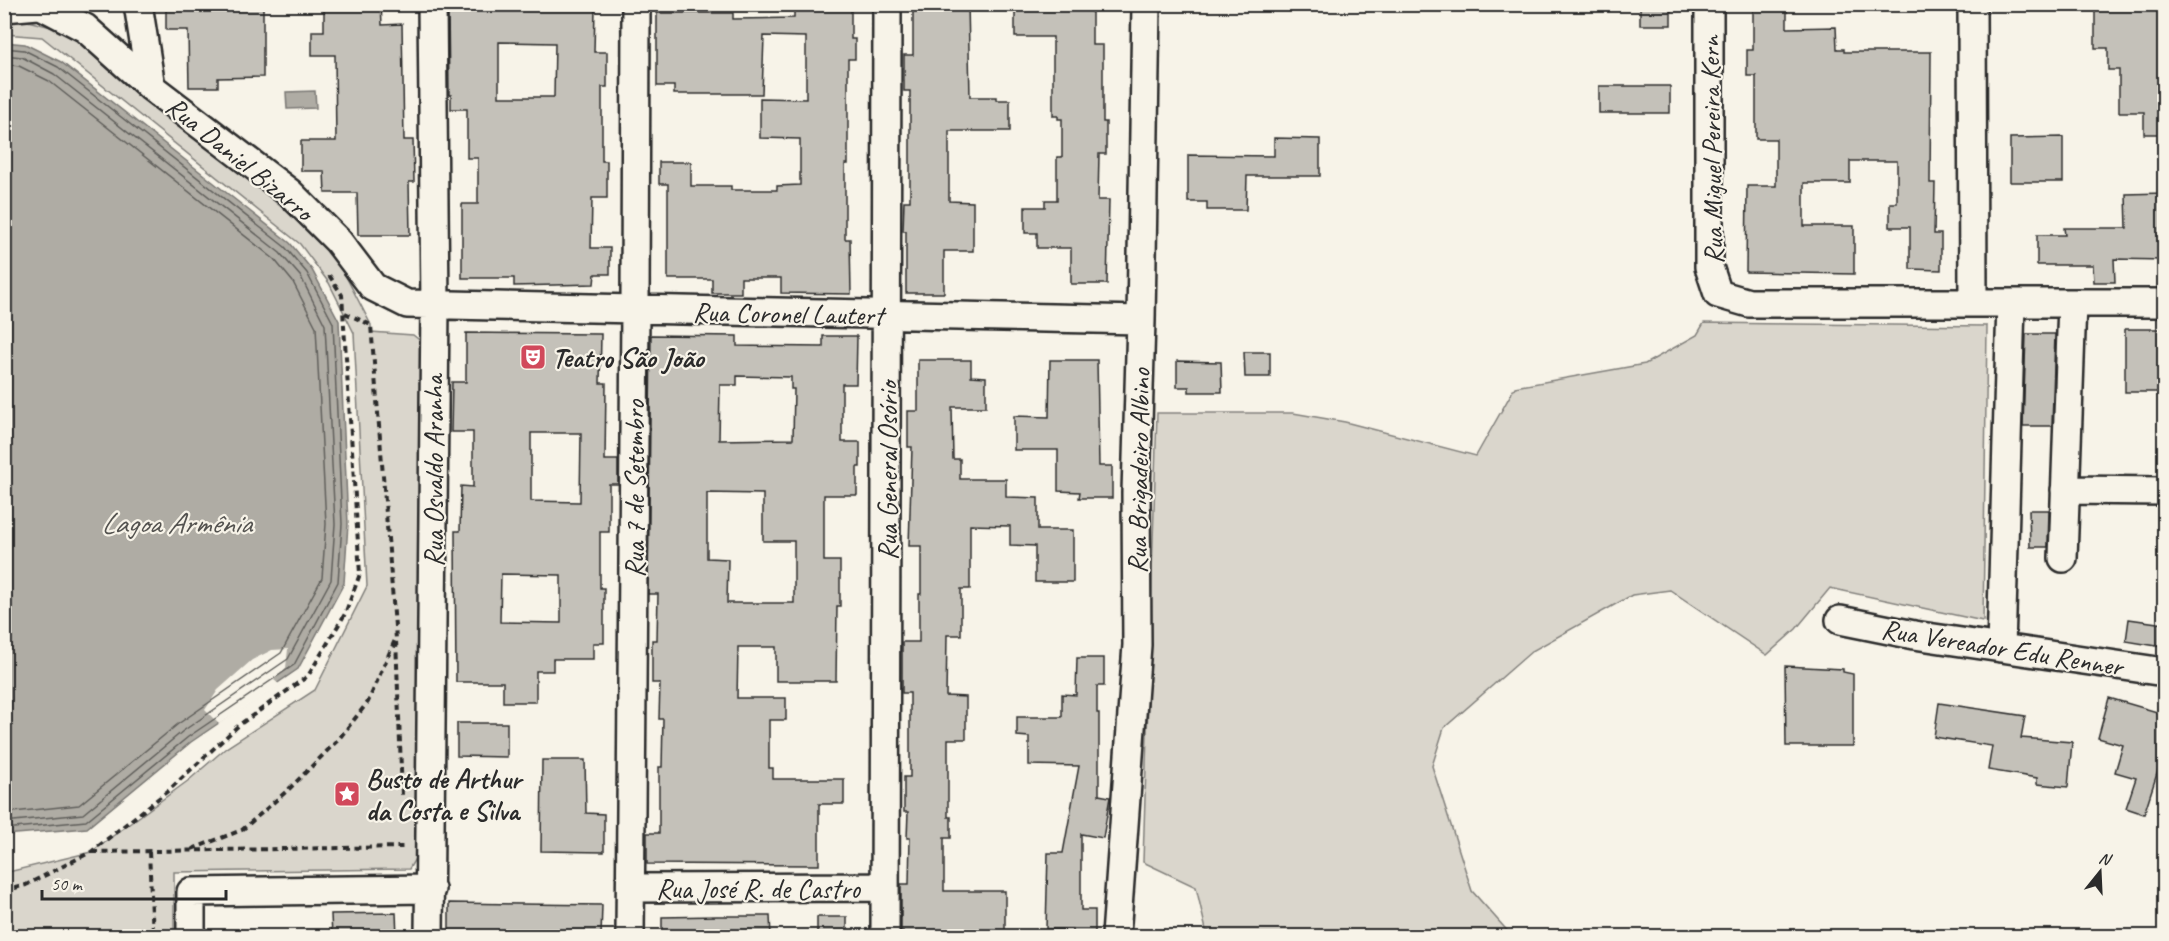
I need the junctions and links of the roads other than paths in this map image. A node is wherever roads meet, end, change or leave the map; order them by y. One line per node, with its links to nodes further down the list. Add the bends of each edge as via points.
1 (49, 4): 9 (street)
2 (138, 4): 11 (street)
3 (432, 4): 16 (street, Rua Osvaldo Aranha)
4 (636, 4): 17 (street, Rua 7 de Setembro)
5 (887, 4): 18 (street, Rua General Osório)
6 (1146, 4): 19 (street, Rua Brigadeiro Albino)
7 (1709, 4): 12 (street, Rua Miguel Pereira Kern, via 1709,267 1718,294 1749,303)
8 (1972, 4): 12 (street)
9 (41, 5): 10 (street); 11 (street, Rua Daniel Bizarro, via 85,28)
10 (4, 8)
11 (151, 87): 16 (street, Rua Daniel Bizarro, via 290,193 338,241 373,287 407,304)
12 (1973, 303): 13 (street)
13 (2011, 303): 14 (street); 24 (street)
14 (2072, 303): 15 (street); 20 (street)
15 (2164, 303)
16 (435, 305): 17 (street, Rua Coronel Lautert); 28 (street, Rua Osvaldo Aranha)
17 (635, 309): 18 (street, Rua Coronel Lautert); 26 (street, Rua 7 de Setembro)
18 (887, 315): 19 (street, Rua Coronel Lautert); 27 (street, Rua General Osório)
19 (1141, 320): 33 (street, Rua Brigadeiro Albino, via 1137,645)
20 (2066, 490): 21 (street); 22 (street)
21 (2164, 490)
22 (2063, 558)
23 (1840, 620): 24 (street, Rua Vereador Edu Renner)
24 (2001, 648): 25 (street, Rua Vereador Edu Renner)
25 (2164, 672)
26 (631, 888): 27 (street, Rua José R. de Castro); 31 (street, Rua 7 de Setembro)
27 (885, 888): 32 (street, Rua General Osório)
28 (431, 889): 29 (street, via 191,892); 30 (street, Rua Osvaldo Aranha)
29 (191, 936)
30 (429, 936)
31 (630, 936)
32 (885, 936)
33 (1116, 936)

